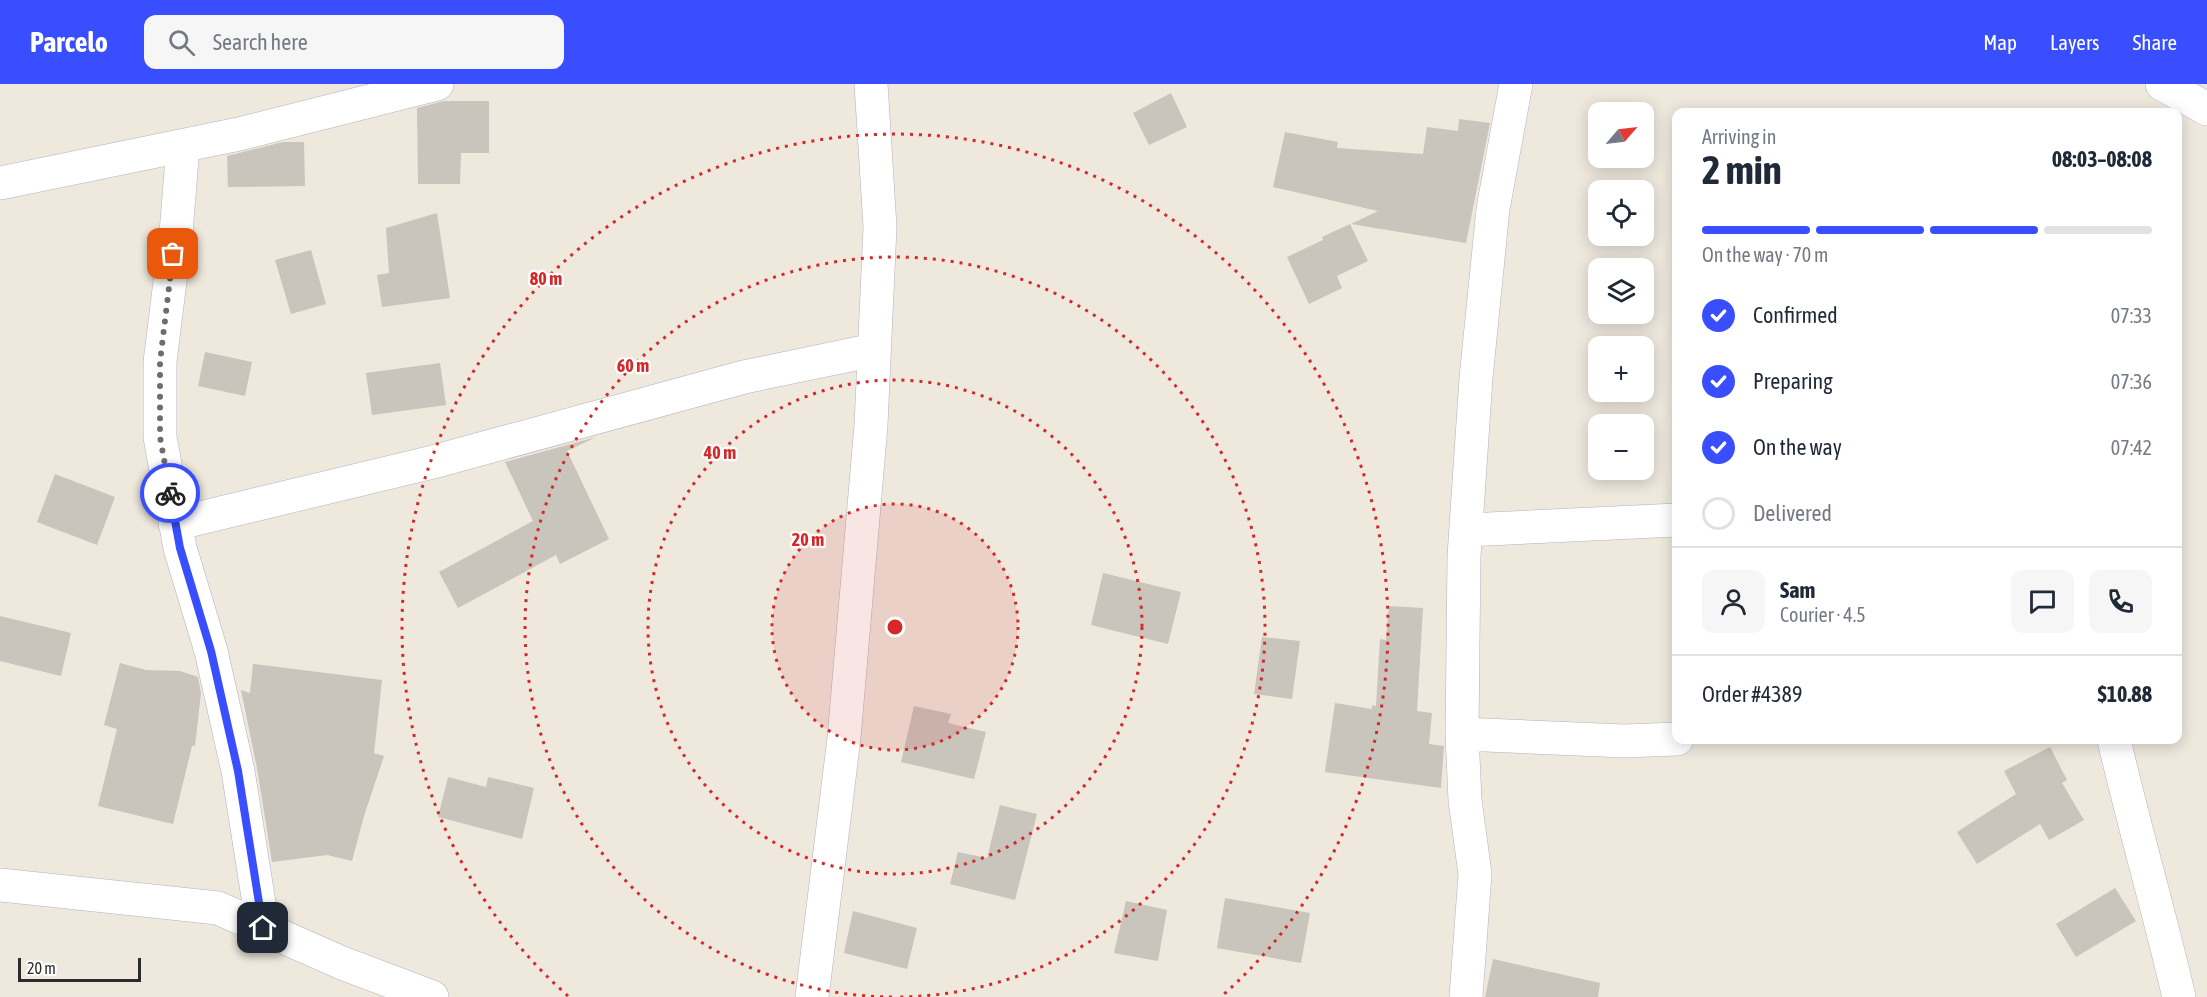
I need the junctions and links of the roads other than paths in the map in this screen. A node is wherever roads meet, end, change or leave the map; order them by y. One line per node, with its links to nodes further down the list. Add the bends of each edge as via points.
1 (437, 84): 6 (street)
2 (871, 84): 8 (street, via 880,227)
3 (1516, 84): 11 (street, via 1493,209)
4 (2172, 96): 5 (street)
5 (2207, 109)
6 (183, 146): 7 (street); 10 (street, via 160,362 160,437)
7 (0, 183)
8 (874, 350): 10 (street, via 744,377 433,462); 19 (street, via 843,738)
9 (1672, 520): 11 (street)
10 (175, 524): 16 (street, via 211,651 238,771)
11 (1466, 530): 12 (street)
12 (1462, 734): 13 (street); 20 (street, via 1465,800 1475,874)
13 (1672, 739)
14 (2115, 744): 21 (street)
15 (0, 885): 16 (street, via 218,908)
16 (263, 928): 17 (street)
17 (380, 987): 18 (street)
18 (432, 997)
19 (812, 997)
20 (1466, 997)
21 (2179, 997)

